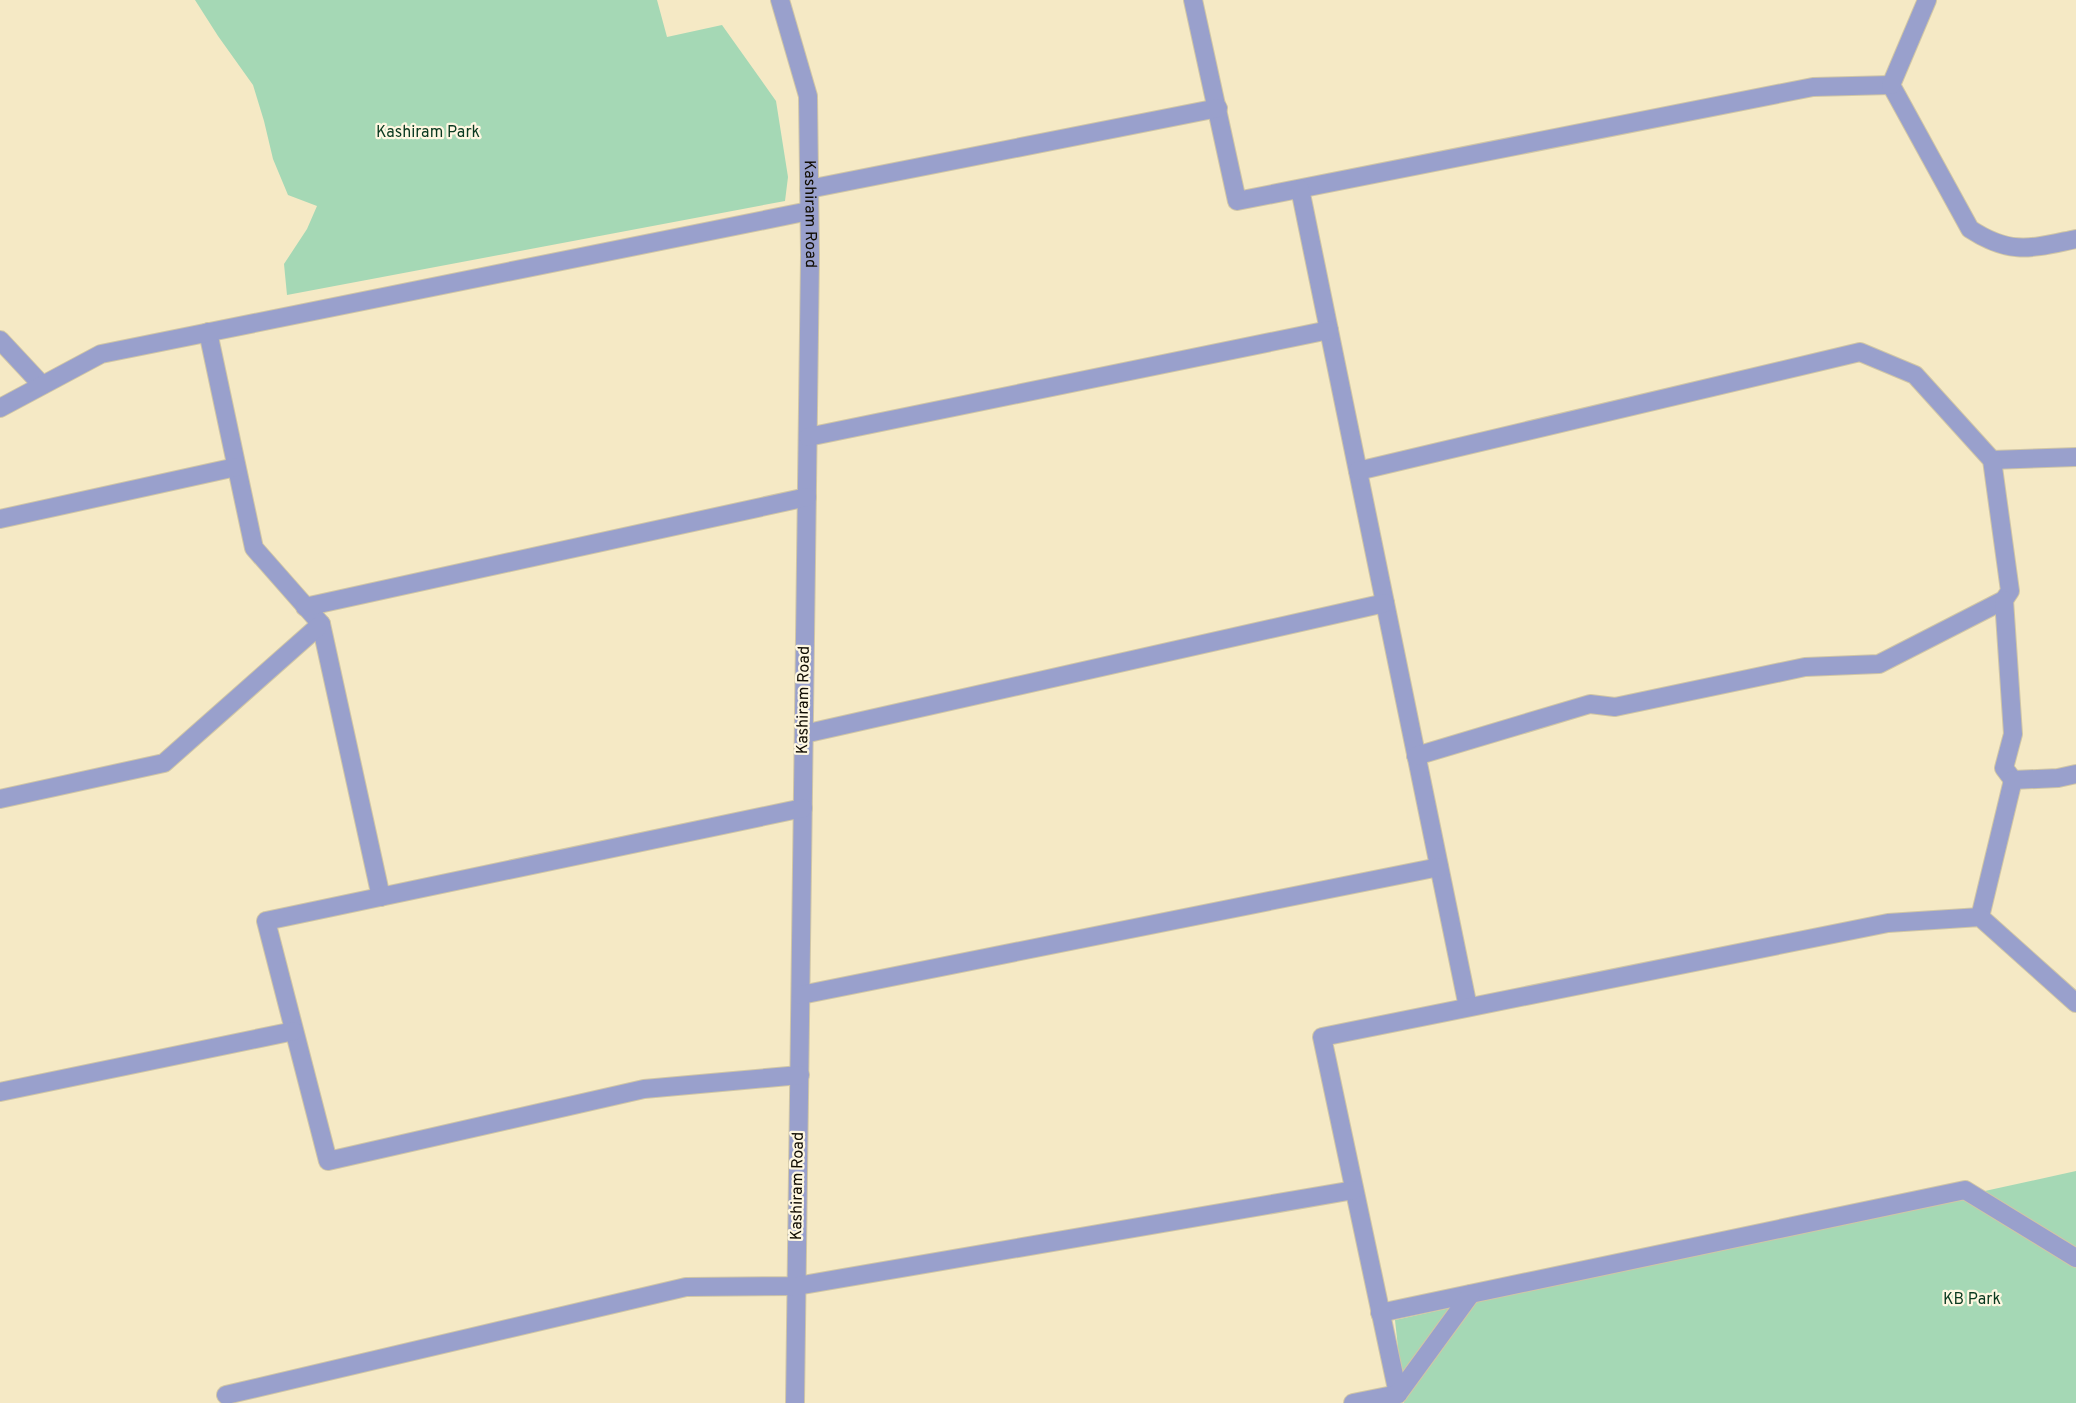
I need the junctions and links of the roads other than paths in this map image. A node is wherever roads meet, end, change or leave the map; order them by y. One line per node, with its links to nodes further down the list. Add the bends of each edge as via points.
1 (780, 0): 6 (street, Kashiram Road, via 808,96)
2 (1193, 0): 5 (street)
3 (1927, 0): 4 (street)
4 (1890, 86): 7 (street, via 1813,87); 9 (street, via 1970,229 1989,241 2026,249)
5 (1218, 108): 6 (street); 7 (street, via 1237,201)
6 (809, 189): 8 (street, Kashiram Road)
7 (1300, 189): 10 (street)
8 (809, 211): 11 (street); 15 (street, Kashiram Road)
9 (2076, 238)
10 (1329, 330): 15 (street); 19 (street)
11 (208, 332): 13 (street, via 101,354); 18 (street)
12 (0, 340): 13 (street)
13 (42, 385): 14 (street)
14 (0, 408)
15 (808, 437): 20 (street, Kashiram Road)
16 (2076, 457): 17 (street)
17 (1992, 460): 19 (street, via 1915,375 1860,352); 22 (street, via 2010,591)
18 (236, 467): 21 (street); 24 (street, via 254,548)
19 (1358, 471): 23 (street)
20 (807, 497): 24 (street); 26 (street, Kashiram Road)
21 (0, 519)
22 (2004, 600): 27 (street, via 1878,664 1805,667 1615,707 1590,704); 29 (street, via 2013,734 2004,768)
23 (1385, 603): 26 (street); 27 (street)
24 (306, 607): 25 (street)
25 (321, 624): 30 (street, via 164,763); 33 (street)
26 (804, 734): 31 (street, Kashiram Road)
27 (1416, 756): 32 (street)
28 (2076, 774): 29 (street)
29 (2013, 780): 34 (street)
30 (0, 799)
31 (803, 808): 33 (street); 35 (street, Kashiram Road)
32 (1439, 867): 35 (street); 37 (street)
33 (381, 897): 38 (street, via 266,921)
34 (1980, 917): 36 (street); 37 (street, via 1888,922)
35 (801, 995): 39 (street, Kashiram Road)
36 (2076, 1004)
37 (1468, 1007): 41 (street, via 1322,1037)
38 (294, 1031): 39 (street, via 328,1161 644,1089); 40 (street)
39 (800, 1075): 43 (street, Kashiram Road)
40 (0, 1092)
41 (1354, 1190): 43 (street); 45 (street)
42 (2076, 1258): 44 (street, via 1965,1190)
43 (797, 1286): 47 (street, via 686,1287); 48 (street, Kashiram Road)
44 (1471, 1294): 45 (street); 46 (street)
45 (1380, 1313): 46 (street)
46 (1398, 1394): 49 (street)
47 (226, 1395)
48 (795, 1403)
49 (1353, 1403)

